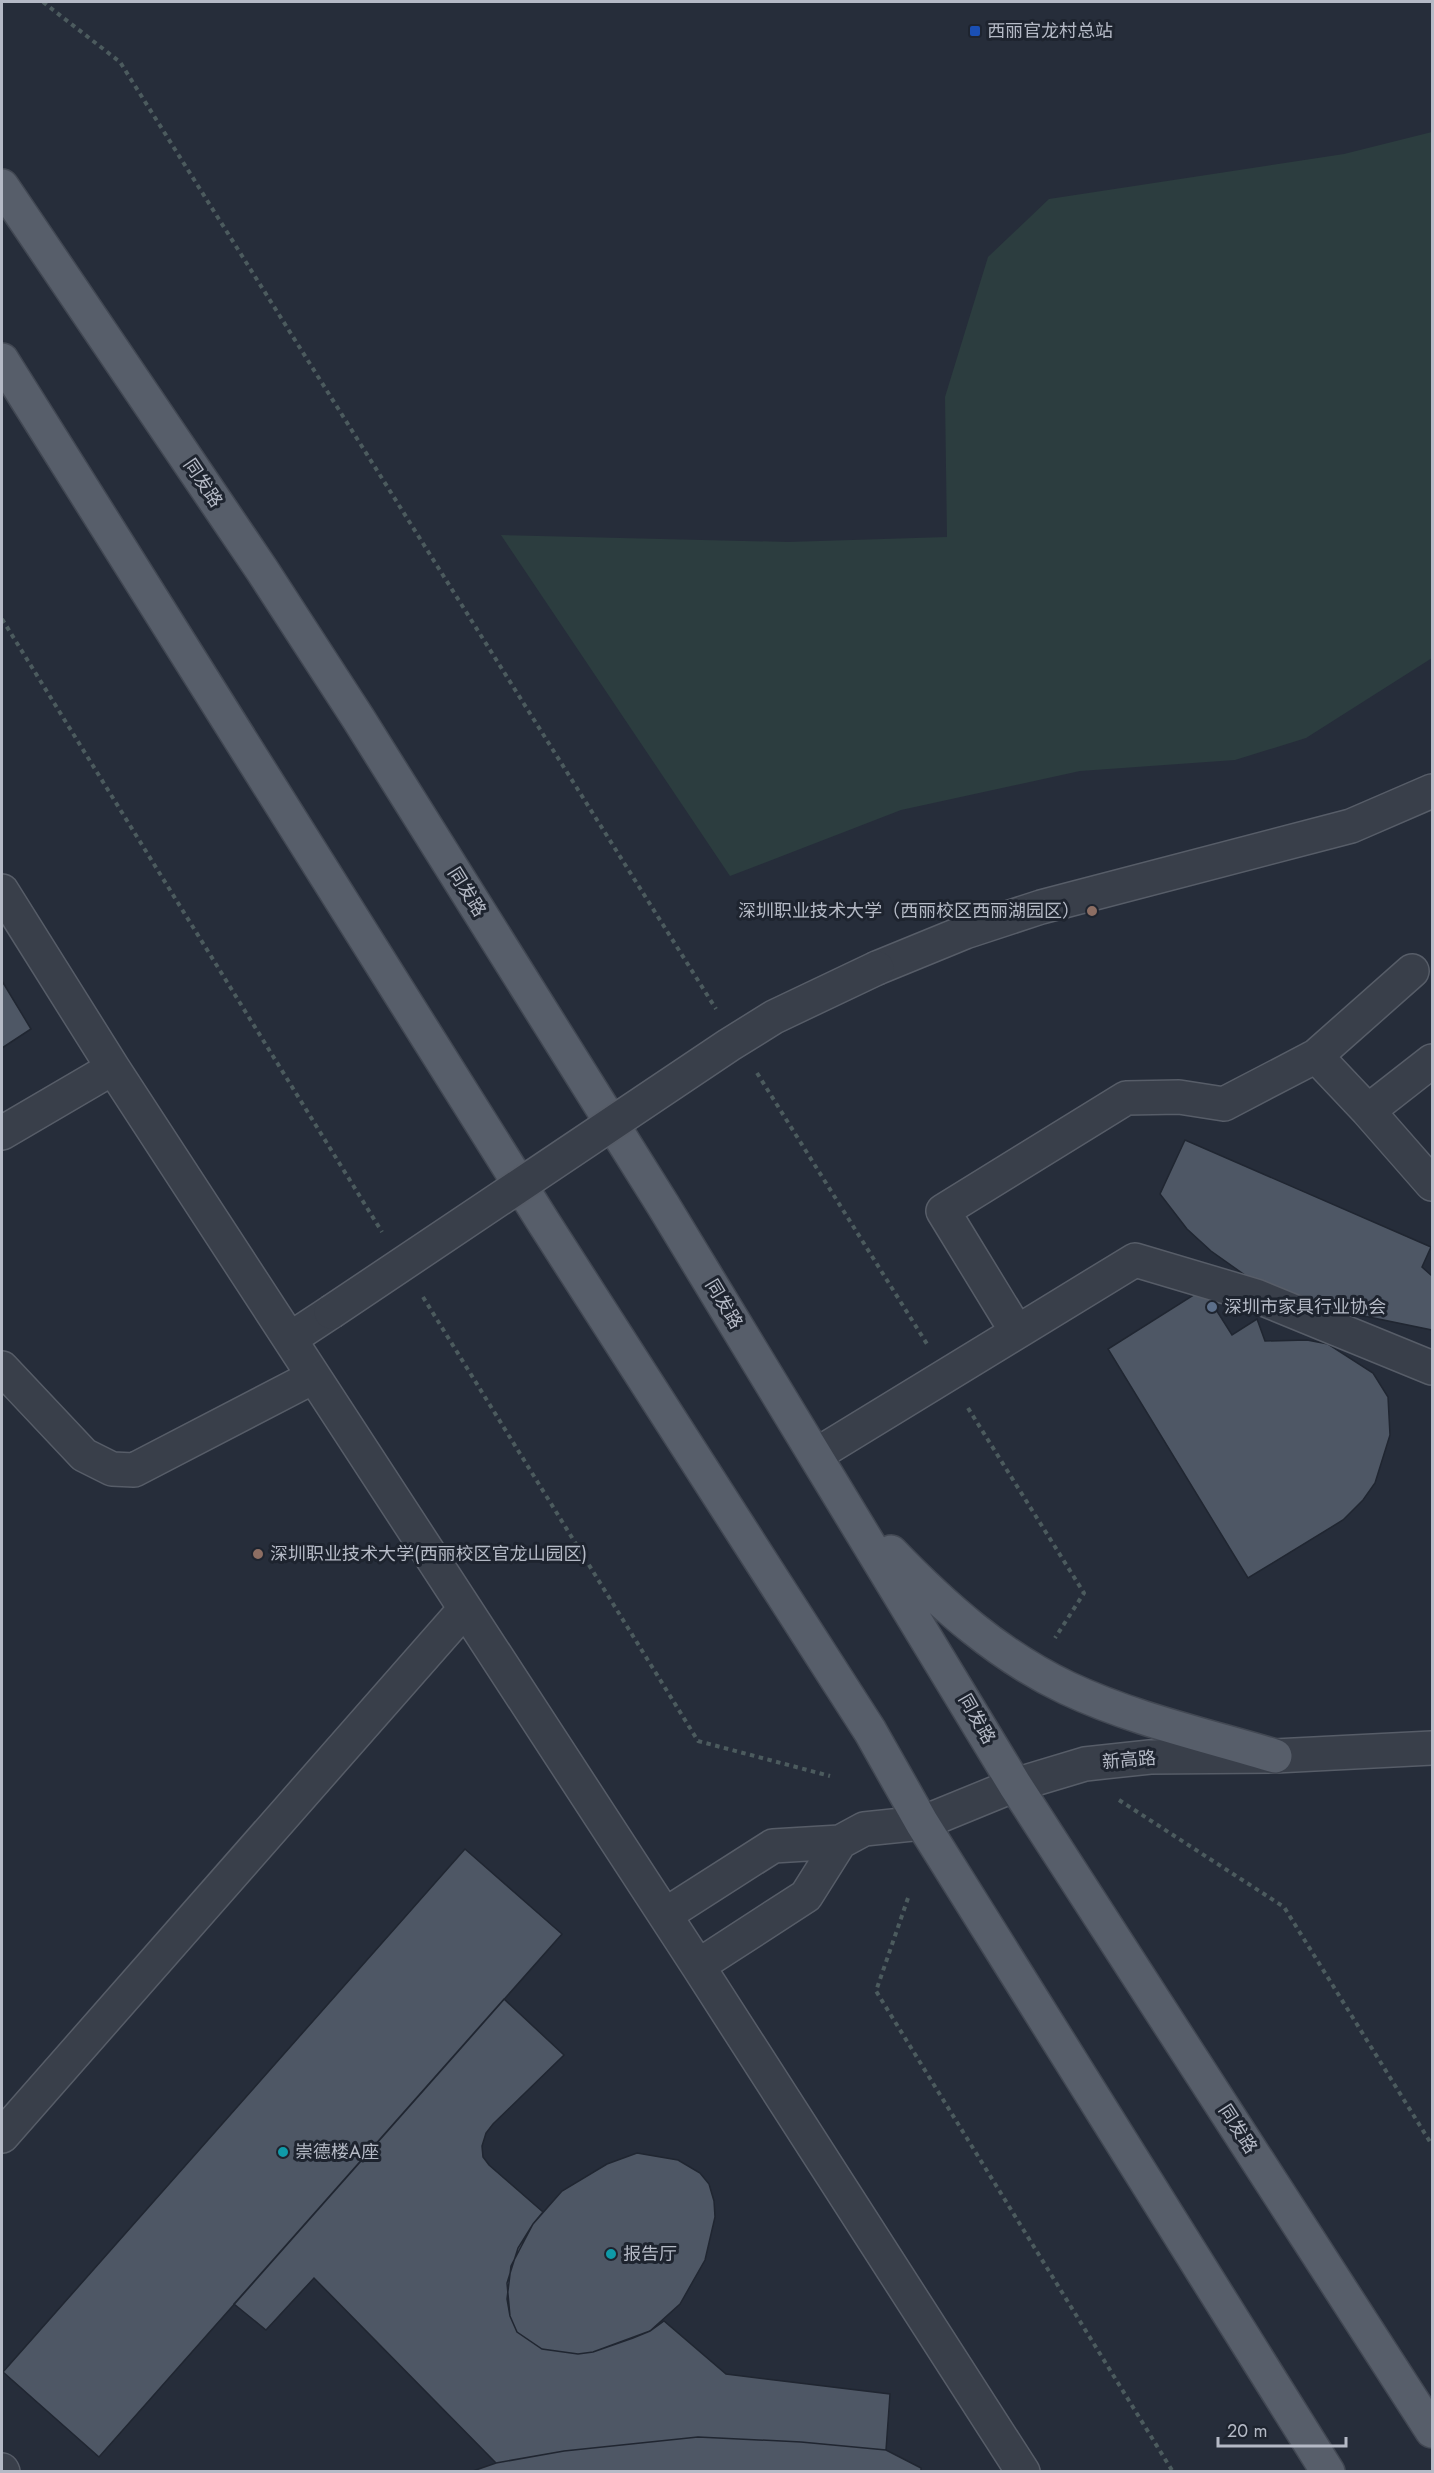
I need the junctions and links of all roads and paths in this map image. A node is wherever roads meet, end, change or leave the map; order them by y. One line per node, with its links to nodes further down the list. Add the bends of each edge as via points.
1 (43, 2): 7 (path, via 120,62)
2 (2, 186): 22 (main road, 同发路, via 351,708)
3 (2, 360): 30 (main road, via 538,1213 870,1731)
4 (1432, 791): 16 (street, bridge, via 1351,826 1041,907 965,932 774,1017)
5 (2, 891): 11 (street)
6 (1412, 971): 8 (street)
7 (720, 1015)
8 (1316, 1056): 12 (street); 15 (street, via 1224,1104 1179,1096 1126,1098 943,1211)
9 (1432, 1061): 12 (street)
10 (752, 1066): 17 (path)
11 (113, 1068): 13 (street); 16 (street)
12 (1368, 1111): 14 (street)
13 (2, 1132)
14 (1432, 1184)
15 (1017, 1332): 19 (street, via 1135,1260 1256,1296); 22 (street)
16 (290, 1339): 20 (street)
17 (931, 1350)
18 (2, 1368): 20 (street, via 84,1455 112,1469 134,1470)
19 (1432, 1368)
20 (313, 1377): 24 (street)
21 (963, 1400): 25 (path, via 1084,1593)
22 (816, 1455): 23 (main road, 同发路)
23 (839, 1492): 27 (main road, via 920,1583 961,1621 1008,1654 1066,1688 1126,1712); 28 (main road, 同发路)
24 (465, 1609): 33 (street); 35 (street)
25 (1053, 1641)
26 (1432, 1748): 27 (street, 新高路)
27 (1275, 1756): 28 (street, 新高路, via 1150,1757 1085,1764)
28 (1015, 1785): 30 (street, 新高路); 37 (main road, 同发路)
29 (1119, 1800): 36 (path, via 1284,1907)
30 (922, 1823): 31 (street, 新高路, via 864,1829); 40 (main road)
31 (840, 1842): 33 (street, via 773,1846); 34 (street, via 806,1896)
32 (908, 1898): 39 (path, via 876,1991)
33 (665, 1915): 34 (street)
34 (698, 1966): 38 (street)
35 (2, 2136)
36 (1432, 2145)
37 (1432, 2431)
38 (1023, 2472)
39 (1173, 2472)
40 (1328, 2472)

